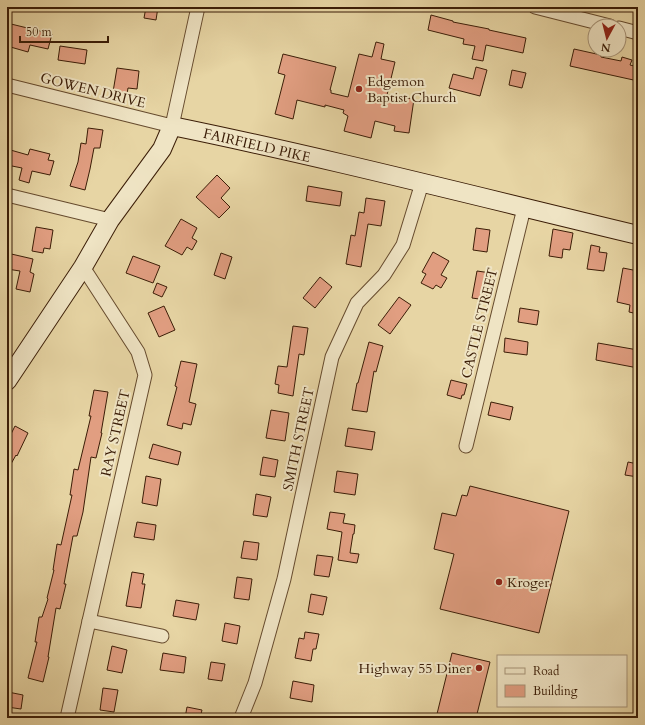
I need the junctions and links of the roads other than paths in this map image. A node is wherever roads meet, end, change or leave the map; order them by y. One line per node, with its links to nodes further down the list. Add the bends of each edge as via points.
1 (198, 7): 7 (street)
2 (535, 7): 3 (street)
3 (587, 20)
4 (627, 30): 5 (street)
5 (638, 33)
6 (7, 85): 7 (street, GOWEN DRIVE)
7 (172, 126): 8 (street, FAIRFIELD PIKE); 11 (street, via 162,149)
8 (422, 183): 10 (street, FAIRFIELD PIKE); 19 (street, SMITH STREET, via 403,245 384,275 357,303 332,357 284,579 255,683)
9 (7, 195): 11 (street)
10 (524, 208): 12 (street, FAIRFIELD PIKE); 15 (street, CASTLE STREET)
11 (110, 220): 13 (street)
12 (638, 235)
13 (83, 267): 14 (street); 16 (street, RAY STREET, via 138,352 145,375)
14 (7, 381)
15 (466, 446)
16 (89, 621): 17 (street); 18 (street, RAY STREET)
17 (162, 636)
18 (66, 718)
19 (241, 718)

